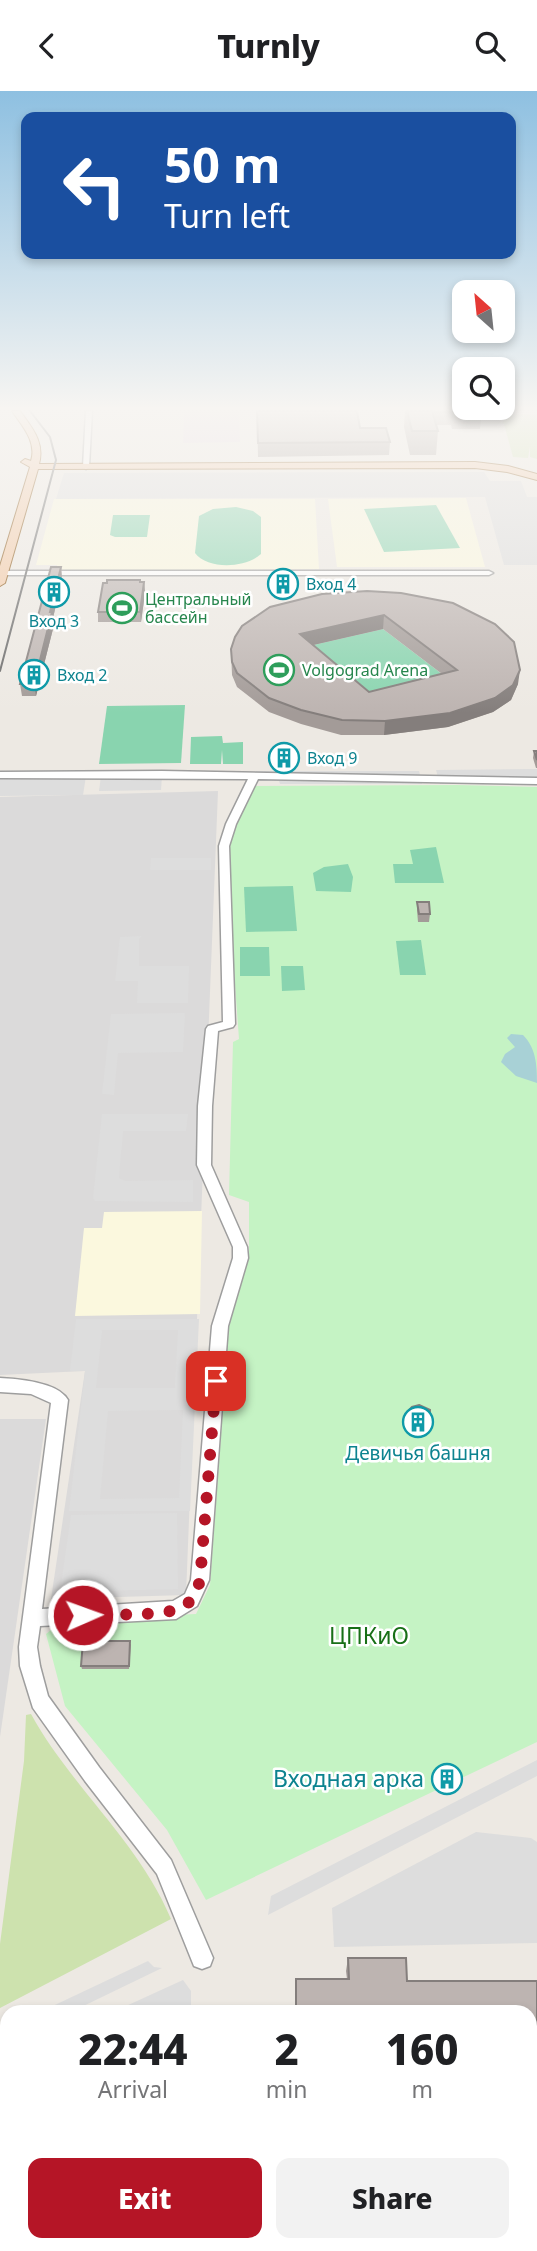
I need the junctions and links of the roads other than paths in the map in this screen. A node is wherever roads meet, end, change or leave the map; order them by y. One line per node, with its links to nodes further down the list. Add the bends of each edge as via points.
1 (20, 512): 2 (main road)
2 (4, 573): 3 (street); 4 (main road)
3 (489, 573)
4 (0, 583)
5 (0, 775): 6 (street)
6 (254, 777): 7 (street); 9 (street, via 231,824 223,854 229,1024 212,1029 204,1165 240,1247 241,1260 220,1326 200,1580 191,1600 176,1610)
7 (537, 781)
8 (0, 1385): 9 (street, via 26,1385 60,1400)
9 (31, 1618): 10 (street, via 30,1666 40,1701 164,1867)
10 (202, 1958)

